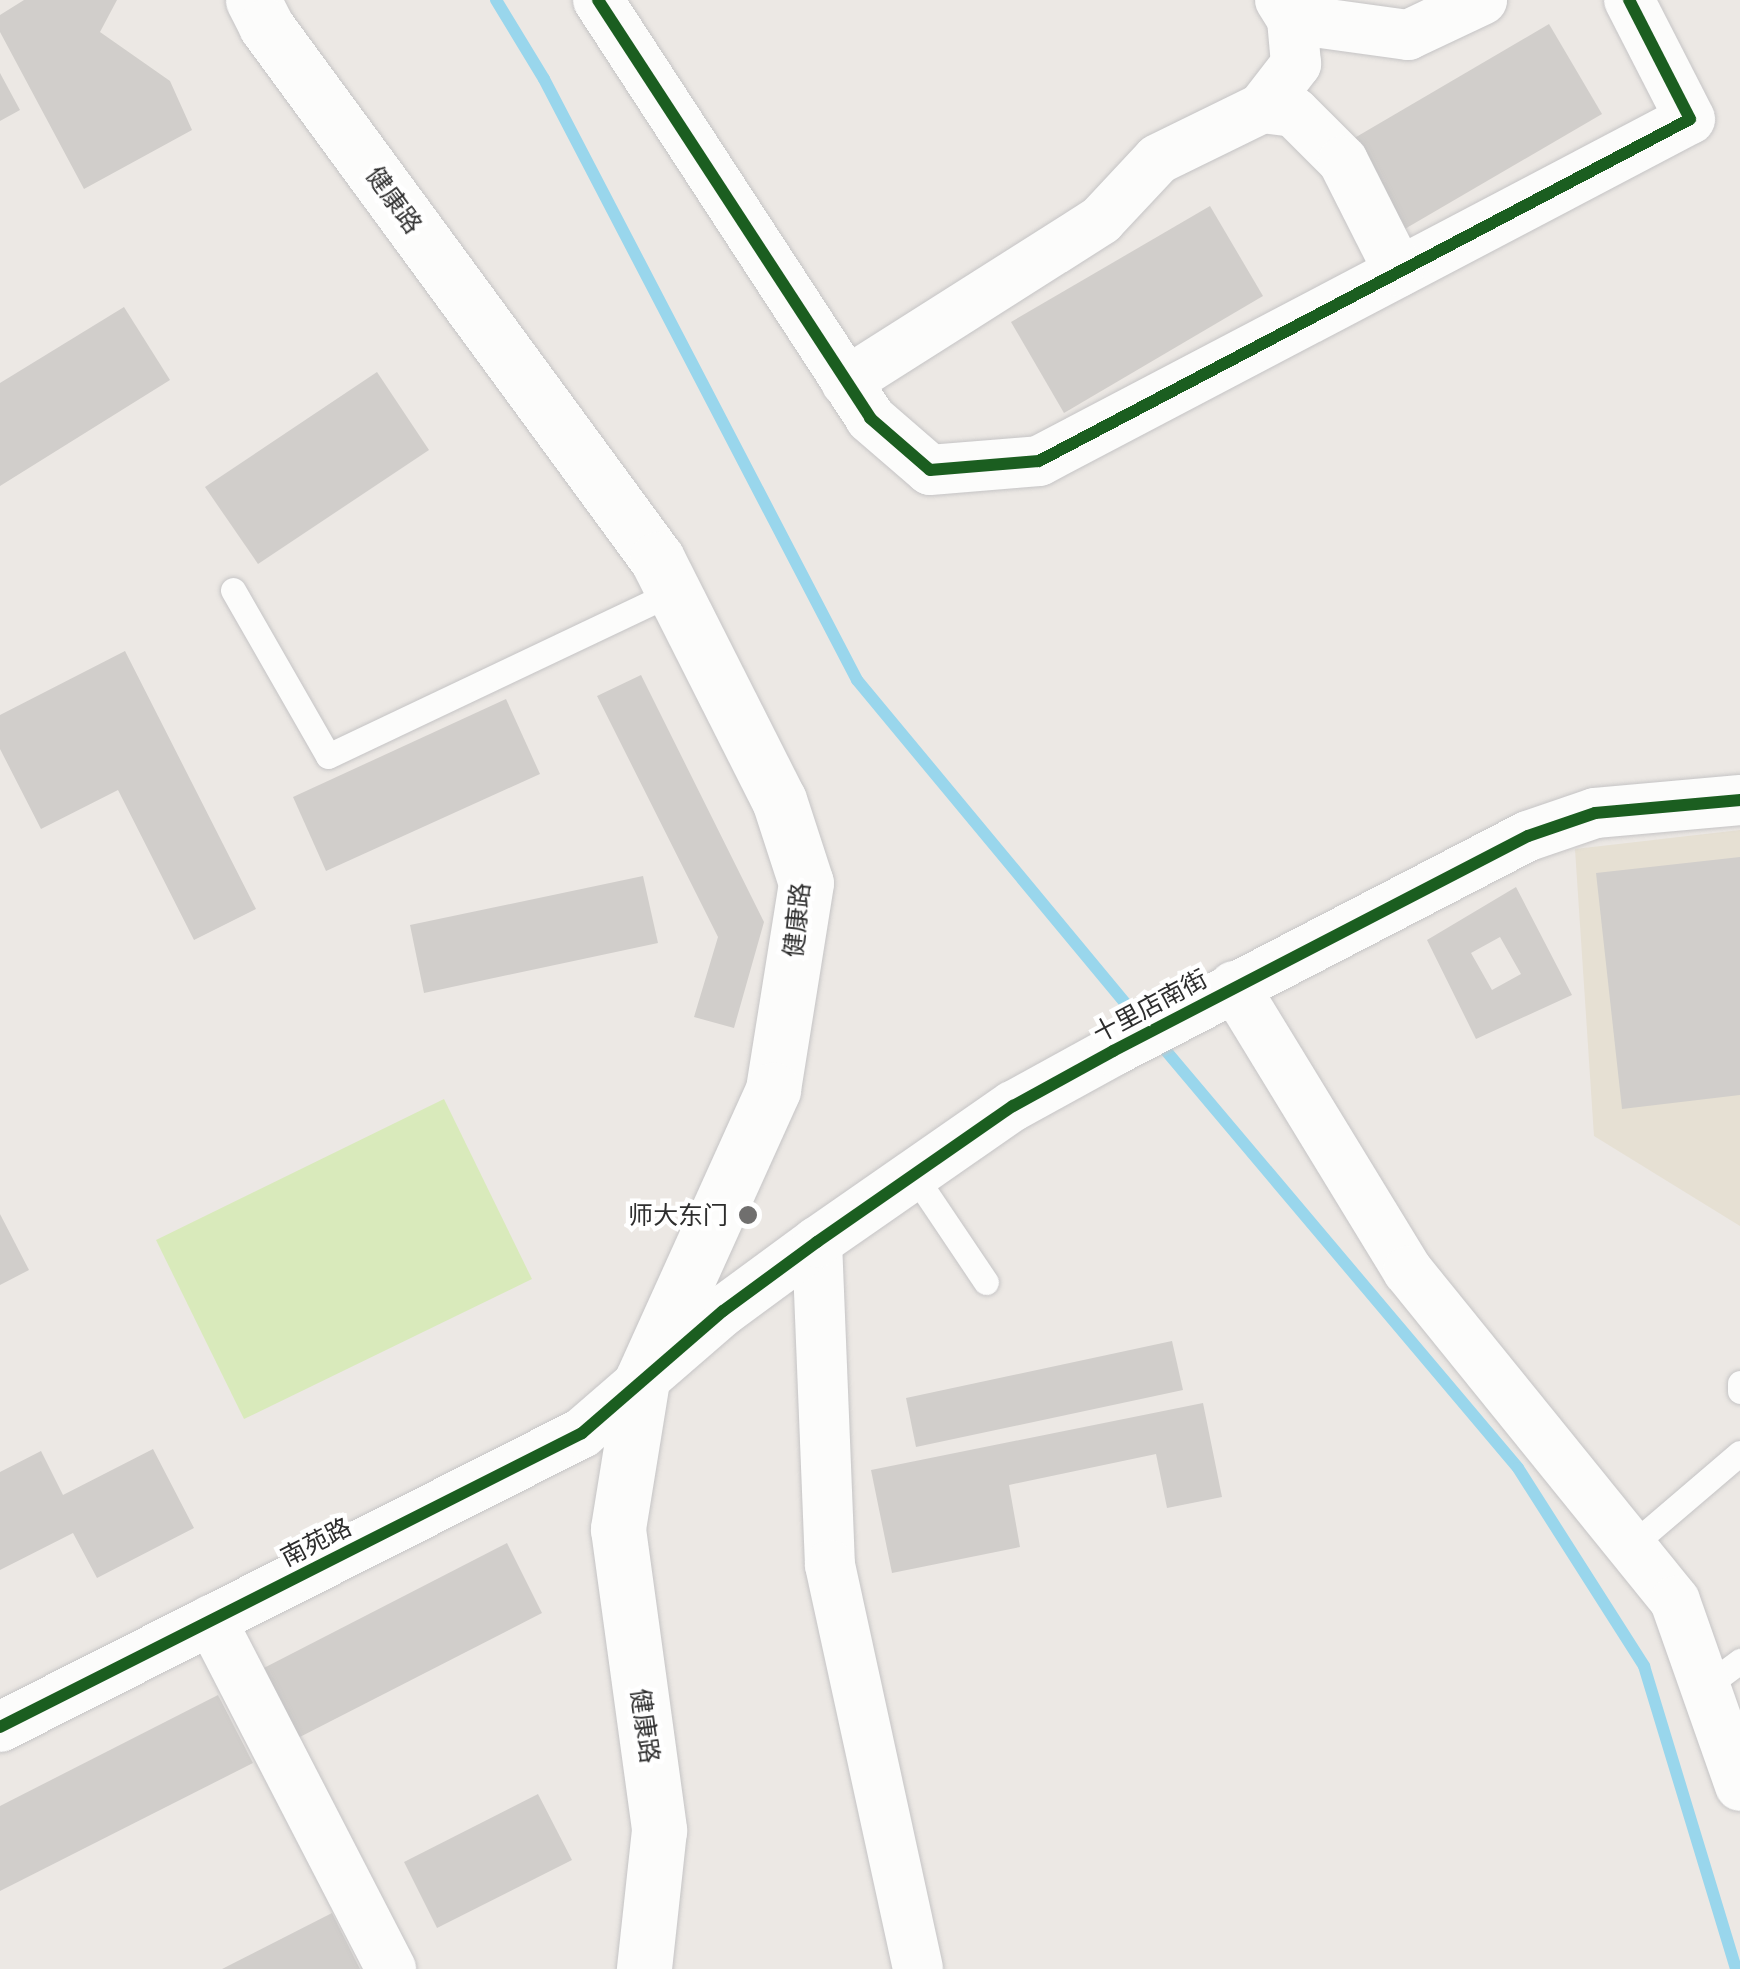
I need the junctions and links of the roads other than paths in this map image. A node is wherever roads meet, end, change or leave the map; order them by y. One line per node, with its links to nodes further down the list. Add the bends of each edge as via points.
1 (253, 0): 10 (main road, 健康路, via 658,559)
2 (598, 0): 8 (street)
3 (1482, 0): 5 (street, via 1408,35)
4 (1629, 0): 7 (street, via 1690,119)
5 (1286, 10): 6 (street, via 1296,64)
6 (1262, 108): 7 (street, via 1294,112 1343,161); 8 (street, via 1158,159 1101,220)
7 (1400, 272): 8 (street, via 1039,461 930,470 870,418)
8 (846, 382)
9 (233, 590): 10 (lane, via 328,756)
10 (674, 592): 16 (main road, 健康路, via 779,800 806,883 772,1090)
11 (1740, 800): 12 (street, 十里店南街, via 1595,813 1528,836)
12 (1234, 986): 13 (street, 十里店南街, via 1013,1106); 20 (street, via 1408,1271)
13 (914, 1175): 14 (street, 十里店南街); 15 (lane)
14 (817, 1242): 16 (street, 十里店南街); 27 (street, via 830,1564)
15 (986, 1282)
16 (642, 1380): 21 (street, 南苑路, via 582,1432); 26 (main road, 健康路, via 618,1528 659,1830)
17 (1740, 1384): 18 (lane)
18 (1740, 1391)
19 (1740, 1453): 20 (lane)
20 (1631, 1546): 22 (street)
21 (211, 1620): 23 (street, 南苑路); 25 (street)
22 (1723, 1674): 24 (street)
23 (0, 1727)
24 (1740, 1786)
25 (391, 1969)
26 (644, 1969)
27 (918, 1969)

